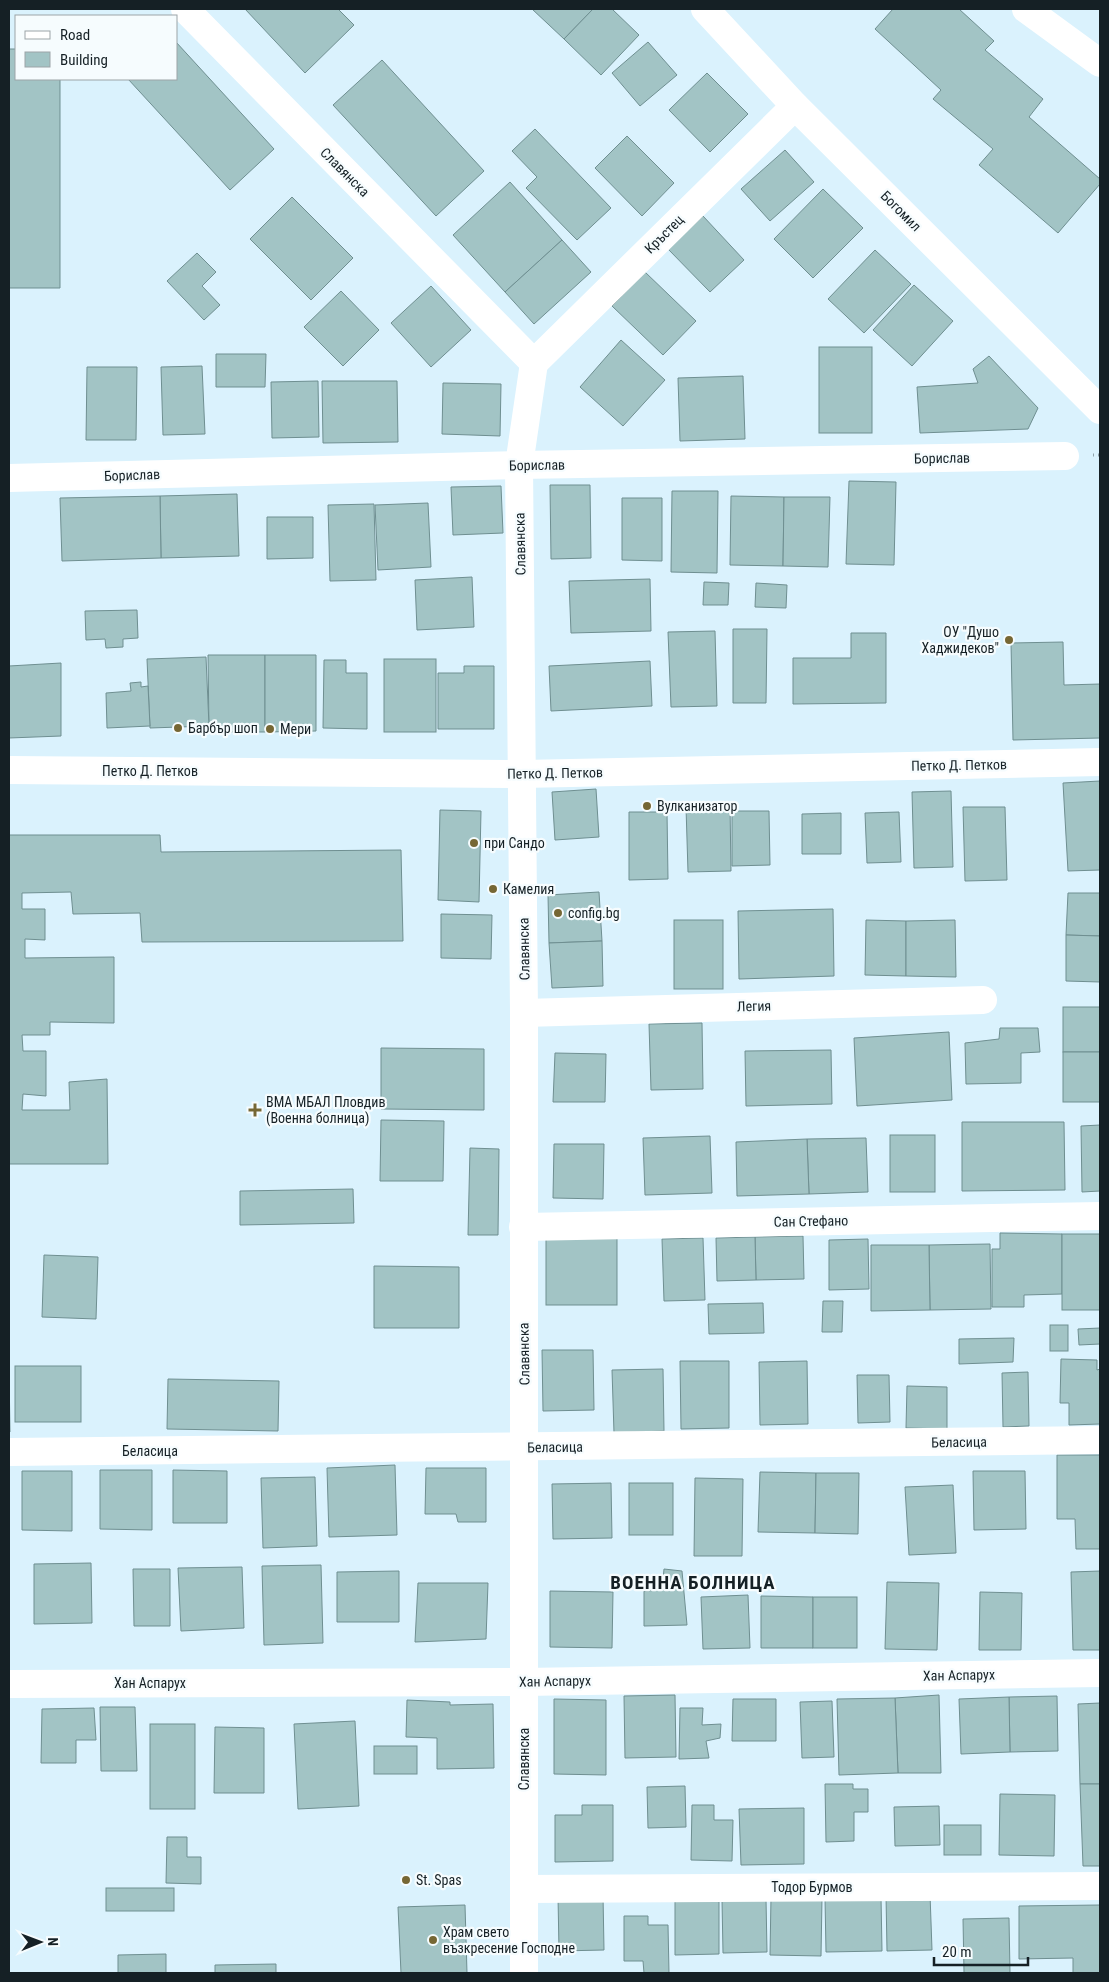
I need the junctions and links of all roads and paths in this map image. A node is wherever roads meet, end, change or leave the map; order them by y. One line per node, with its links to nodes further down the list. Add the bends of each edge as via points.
1 (185, 9): 6 (street, Славянска)
2 (705, 9): 5 (street, Богомил)
3 (1026, 9): 4 (street)
4 (1100, 63)
5 (795, 106): 6 (street, Кръстец); 7 (street, Богомил)
6 (534, 363): 9 (street, Славянска)
7 (1100, 410)
8 (1065, 456): 9 (street, Борислав)
9 (519, 465): 10 (street, Борислав); 13 (street, Славянска)
10 (9, 478)
11 (1100, 762): 13 (street, Петко Д. Петков)
12 (9, 770): 13 (street, Петко Д. Петков)
13 (522, 774): 15 (street, Славянска)
14 (984, 1000): 15 (street, Легия)
15 (524, 1013): 17 (street, Славянска)
16 (1100, 1216): 17 (street, Сан Стефано)
17 (523, 1227): 19 (street, Славянска)
18 (1100, 1440): 19 (street, Беласица)
19 (525, 1448): 20 (street, Беласица); 22 (street, Славянска)
20 (9, 1452)
21 (1100, 1673): 22 (street, Хан Аспарух)
22 (523, 1682): 23 (street, Хан Аспарух); 25 (street, Славянска)
23 (9, 1684)
24 (1100, 1886): 25 (street, Тодор Бурмов)
25 (524, 1889): 26 (street, Славянска)
26 (524, 1973)

